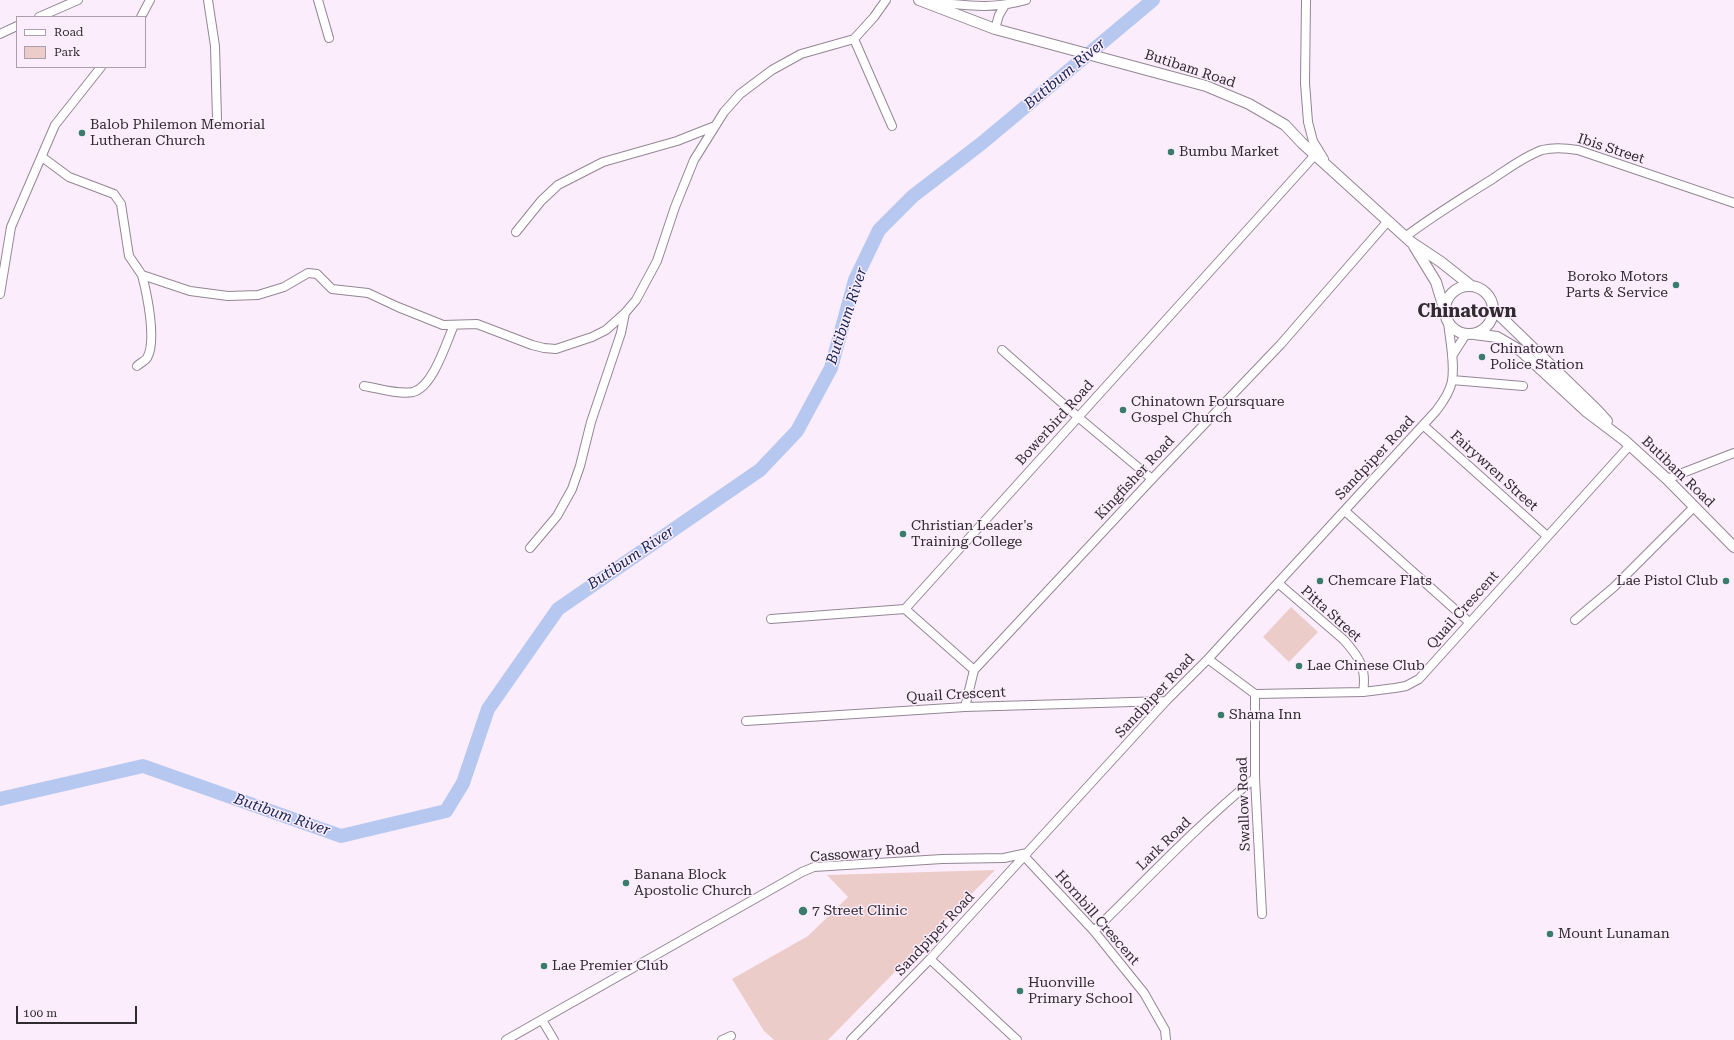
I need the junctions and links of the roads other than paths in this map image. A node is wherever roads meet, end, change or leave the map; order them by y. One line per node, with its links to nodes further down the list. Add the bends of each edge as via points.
1 (78, 0): 9 (street)
2 (150, 0): 12 (street)
3 (208, 0): 19 (street, via 215,46)
4 (318, 0): 16 (street)
5 (886, 0): 17 (street, via 874,18)
6 (1026, 0): 10 (street)
7 (1306, 0): 24 (street, via 1305,83 1308,122 1313,141)
8 (920, 1): 10 (street, via 984,7); 14 (main road, Butibam Road)
9 (63, 3): 11 (street)
10 (1005, 5): 14 (street, via 998,15)
11 (41, 16)
12 (142, 16)
13 (16, 26): 15 (street)
14 (995, 29): 22 (main road, Butibam Road, via 1206,86 1249,104 1285,125)
15 (0, 34)
16 (329, 38)
17 (854, 39): 20 (street, via 801,54 772,70 740,94); 21 (street)
18 (100, 68): 23 (street, via 55,125)
19 (217, 119)
20 (715, 126): 27 (street, via 677,141 603,162 558,185 541,201); 34 (street, via 694,160 657,261 636,300)
21 (892, 126)
22 (1315, 155): 24 (main road, Butibam Road); 44 (street, Bowerbird Road)
23 (42, 157): 29 (street, via 69,177 114,194 121,204 129,256); 31 (street, via 10,227)
24 (1328, 167): 26 (main road, Butibam Road)
25 (1734, 203): 28 (street, Ibis Street, via 1578,150 1553,148 1541,150 1524,159 1431,218)
26 (1388, 221): 28 (main road, Butibam Road); 49 (street, Kingfisher Road, via 1281,344)
27 (516, 232)
28 (1408, 239): 30 (main road, Butibam Road); 32 (main road, Butibam Road, via 1436,282)
29 (142, 275): 36 (street, via 190,291 228,296 258,295 284,287 308,273 317,274 332,289 368,293 443,325); 40 (street, via 148,297 152,346 146,359)
30 (1470, 285): 32 (main road, via 1452,292); 33 (main road, via 1488,294)
31 (0, 294)
32 (1445, 310): 35 (main road)
33 (1494, 310): 37 (main road, via 1488,326 1482,331); 46 (main road, Butibam Road, via 1597,410)
34 (625, 313): 36 (street, via 606,330 592,338 556,349 532,345 477,324); 55 (street, via 572,489 557,516)
35 (1448, 322): 37 (main road, via 1453,328); 39 (street, Sandpiper Road)
36 (454, 325): 42 (street, via 434,372 421,388 413,392 401,392)
37 (1470, 334): 39 (street); 46 (main road, Butibam Road, via 1498,337 1521,351 1587,412)
38 (1002, 350): 44 (street)
39 (1452, 356): 41 (street, Sandpiper Road)
40 (137, 366)
41 (1452, 380): 43 (street); 45 (street, Sandpiper Road, via 1442,403)
42 (364, 386)
43 (1523, 386)
44 (1078, 417): 49 (street); 57 (street, Bowerbird Road)
45 (1423, 425): 52 (street, Sandpiper Road); 53 (street, Fairywren Street)
46 (1619, 435): 47 (main road, Butibam Road)
47 (1630, 445): 50 (main road, Butibam Road); 53 (street, Quail Crescent)
48 (1734, 453): 50 (street)
49 (1152, 479): 62 (street, Kingfisher Road)
50 (1667, 479): 51 (main road, Butibam Road)
51 (1694, 507): 54 (main road, Butibam Road); 59 (street, via 1614,587)
52 (1345, 511): 56 (street, Sandpiper Road); 60 (street)
53 (1547, 536): 60 (street, Quail Crescent)
54 (1734, 547)
55 (530, 548)
56 (1278, 583): 61 (street, Sandpiper Road); 63 (street, Pitta Street, via 1344,640 1352,650 1364,672)
57 (905, 608): 58 (street); 62 (street)
58 (771, 619)
59 (1576, 620)
60 (1469, 622): 63 (street, Quail Crescent, via 1419,679 1406,686)
61 (1208, 659): 64 (street); 65 (street, Sandpiper Road)
62 (974, 670): 66 (street, Kingfisher Road)
63 (1363, 692): 64 (street, Quail Crescent)
64 (1254, 694): 68 (street, Swallow Road)
65 (1166, 701): 66 (street, Quail Crescent); 69 (street, Sandpiper Road)
66 (965, 707): 67 (street, Quail Crescent)
67 (746, 721)
68 (1255, 778): 70 (street, Swallow Road); 71 (street, Lark Road, via 1172,854)
69 (1027, 854): 71 (street, Hornbill Crescent); 72 (street, Sandpiper Road); 73 (street, Cassowary Road, via 1004,858 814,867)
70 (1262, 914)
71 (1094, 931): 80 (street, Hornbill Crescent, via 1144,993 1165,1030)
72 (930, 959): 78 (street, Sandpiper Road); 79 (street)
73 (542, 1020): 75 (street, Cassowary Road); 76 (street)
74 (731, 1036): 77 (street)
75 (506, 1040)
76 (554, 1040)
77 (722, 1040)
78 (851, 1040)
79 (1018, 1040)
80 (1166, 1040)

